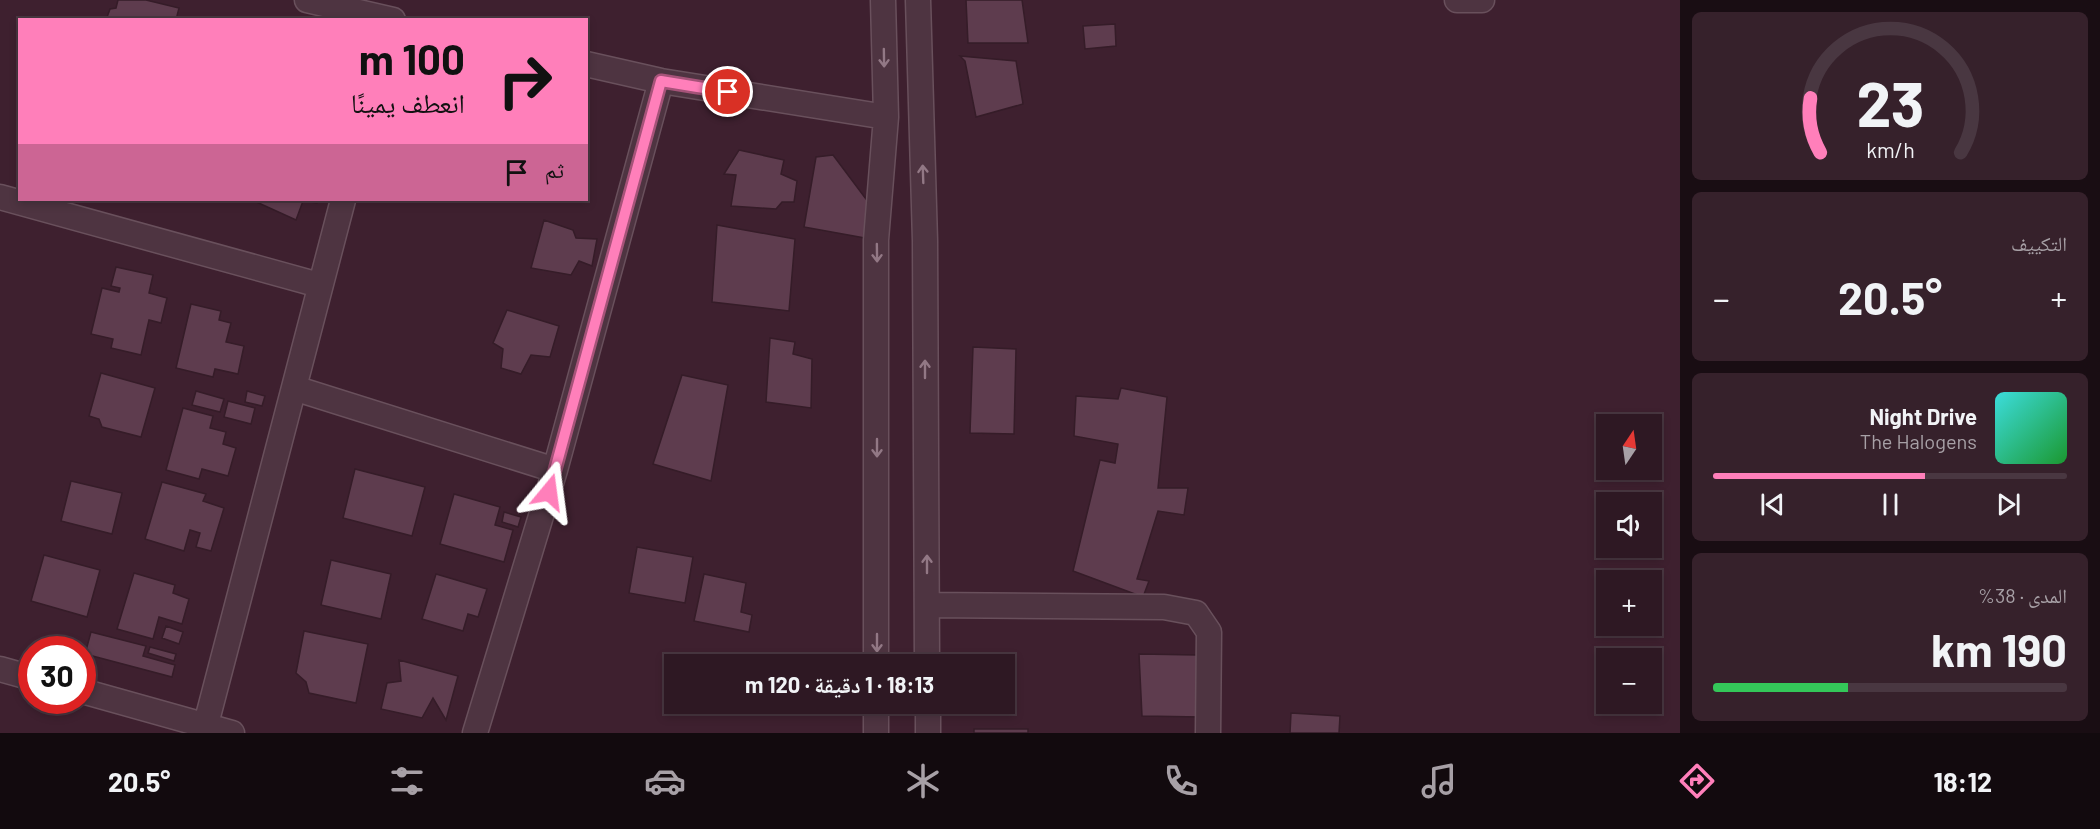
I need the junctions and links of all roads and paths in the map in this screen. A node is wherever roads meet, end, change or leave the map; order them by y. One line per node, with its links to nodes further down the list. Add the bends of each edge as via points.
1 (307, 0): 6 (street)
2 (883, 0): 9 (street, one-way to 9)
3 (918, 0): 15 (street, one-way to 3, via 925,241)
4 (1457, 0): 5 (street)
5 (1482, 0)
6 (384, 18)
7 (588, 64): 8 (street)
8 (661, 81): 9 (street); 14 (street)
9 (886, 117): 16 (street, one-way to 16, via 876,240)
10 (0, 197): 12 (street)
11 (343, 201): 12 (street)
12 (319, 285): 13 (street)
13 (294, 388): 14 (street); 23 (street)
14 (555, 470): 25 (street)
15 (927, 605): 17 (street); 28 (street, via 1164,607 1196,613 1209,632)
16 (876, 654)
17 (927, 654)
18 (0, 669): 19 (street)
19 (18, 674)
20 (96, 696): 23 (street)
21 (876, 714): 26 (street)
22 (928, 714): 27 (street)
23 (206, 724): 24 (street)
24 (232, 733)
25 (475, 733)
26 (876, 733)
27 (928, 733)
28 (1208, 733)

